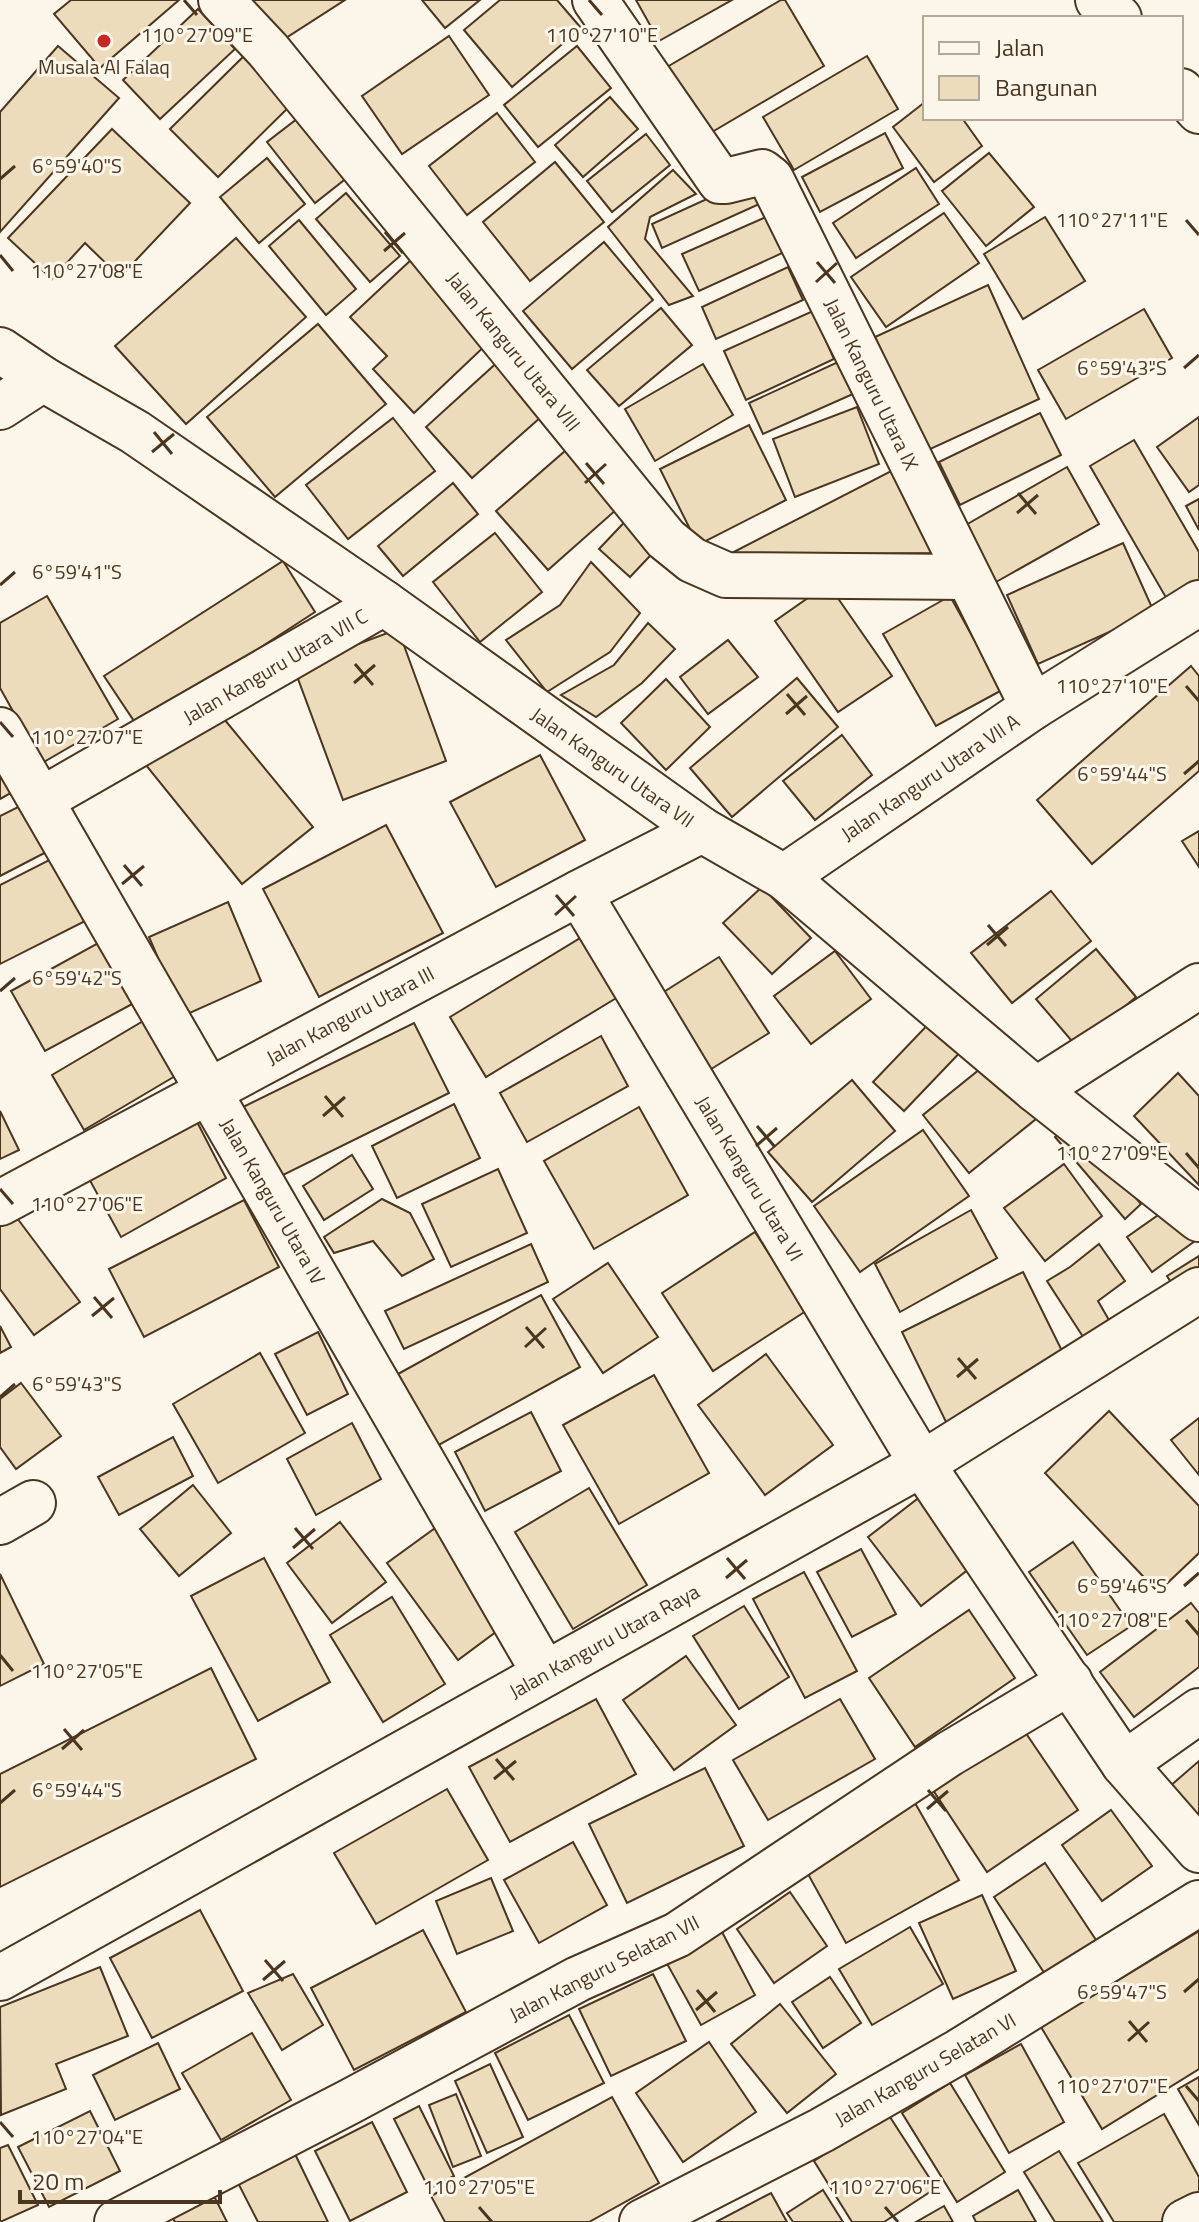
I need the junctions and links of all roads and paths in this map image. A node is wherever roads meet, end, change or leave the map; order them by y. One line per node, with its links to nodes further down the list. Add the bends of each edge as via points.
1 (221, 0): 10 (main road, Jalan Kanguru Utara VIII, via 268,50 666,539 692,560 726,575)
2 (595, 0): 10 (main road, Jalan Kanguru Utara IX, via 720,181 762,172 771,179)
3 (1183, 72): 4 (main road)
4 (1199, 85)
5 (1183, 93): 6 (main road)
6 (1199, 111)
7 (0, 350): 8 (main road, Jalan Kanguru Utara VII)
8 (43, 379): 9 (main road); 11 (main road, Jalan Kanguru Utara VII, via 135,432)
9 (0, 407)
10 (967, 577): 13 (main road, Jalan Kanguru Utara IX)
11 (384, 603): 15 (main road, Jalan Kanguru Utara VII C); 16 (main road, Jalan Kanguru Utara VII)
12 (1199, 603): 13 (main road, Jalan Kanguru Utara VII A)
13 (1033, 707): 17 (main road, Jalan Kanguru Utara VII A)
14 (0, 730): 15 (main road, Jalan Kanguru Utara IV)
15 (41, 800): 20 (main road, Jalan Kanguru Utara IV)
16 (702, 830): 17 (main road, Jalan Kanguru Utara VII); 18 (main road, Jalan Kanguru Utara III)
17 (784, 877): 21 (main road, Jalan Kanguru Utara VII)
18 (579, 893): 20 (main road, Jalan Kanguru Utara III); 25 (main road, Jalan Kanguru Utara VI)
19 (1199, 986): 21 (main road)
20 (209, 1090): 22 (main road, Jalan Kanguru Utara III); 26 (main road, Jalan Kanguru Utara IV)
21 (1036, 1090): 23 (main road, Jalan Kanguru Utara VII)
22 (0, 1203)
23 (1199, 1219)
24 (1199, 1290): 25 (main road, Jalan Kanguru Utara Raya)
25 (922, 1464): 26 (main road, Jalan Kanguru Utara Raya); 27 (main road, Jalan Kanguru Utara VI)
26 (545, 1674): 32 (main road, Jalan Kanguru Utara Raya)
27 (1070, 1682): 29 (main road, Jalan Kanguru Utara VI); 34 (main road, Jalan Kanguru Selatan VII, via 949,1754 677,1935 578,1979)
28 (1199, 1711): 29 (main road)
29 (1124, 1764): 30 (main road, Jalan Kanguru Utara VI)
30 (1199, 1850)
31 (1199, 1903): 35 (main road, Jalan Kanguru Selatan VI, via 946,2059)
32 (0, 1978)
33 (1199, 2215): 36 (main road)
34 (117, 2222)
35 (642, 2222)
36 (1185, 2222)

